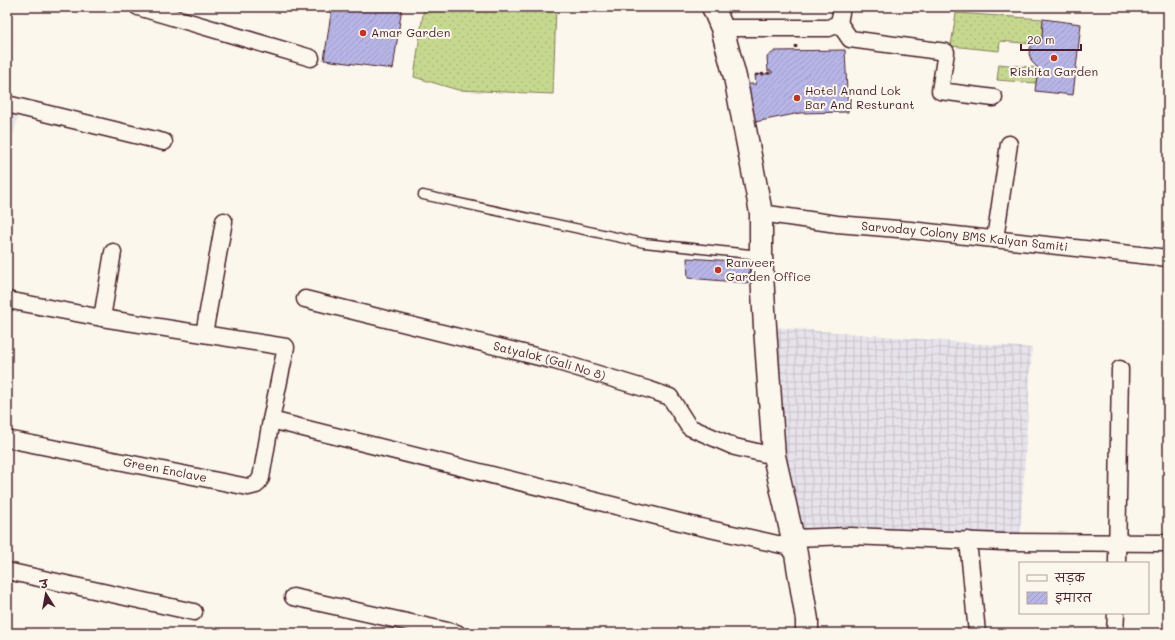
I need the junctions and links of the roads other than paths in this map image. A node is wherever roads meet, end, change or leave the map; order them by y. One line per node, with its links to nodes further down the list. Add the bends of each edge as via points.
1 (138, 7): 6 (street)
2 (713, 7): 5 (street)
3 (842, 7): 4 (street)
4 (838, 23): 5 (street, via 829,28); 7 (street, via 850,38 946,52 940,91)
5 (722, 28): 12 (street)
6 (311, 58)
7 (994, 98)
8 (7, 104): 9 (street)
9 (164, 142)
10 (1008, 144): 14 (street)
11 (423, 195): 16 (lane, via 644,243)
12 (761, 213): 14 (street, Sarvoday Colony BMS Kalyan Samiti, via 837,224); 16 (street)
13 (224, 222): 21 (street)
14 (995, 239): 17 (street, Sarvoday Colony BMS Kalyan Samiti)
15 (113, 252): 20 (street)
16 (761, 256): 25 (street)
17 (1168, 258)
18 (305, 299): 25 (street, Satyalok (Gali No 8), via 555,361 650,390 670,397 689,427 735,447)
19 (7, 300): 20 (street)
20 (102, 318): 21 (street)
21 (204, 334): 23 (street, Green Enclave, via 286,347)
22 (1120, 369): 28 (street)
23 (271, 420): 24 (street, Green Enclave, via 261,478 256,484 248,487); 27 (street, via 692,525)
24 (7, 440)
25 (774, 456): 27 (street)
26 (968, 540): 27 (street, via 850,536); 28 (street); 37 (street)
27 (794, 543): 36 (street)
28 (1117, 543): 29 (street); 30 (street)
29 (1168, 543)
30 (1117, 562)
31 (7, 571): 33 (street)
32 (293, 597): 35 (street)
33 (194, 612)
34 (1116, 614): 38 (street)
35 (457, 633)
36 (807, 633)
37 (977, 633)
38 (1115, 633)

